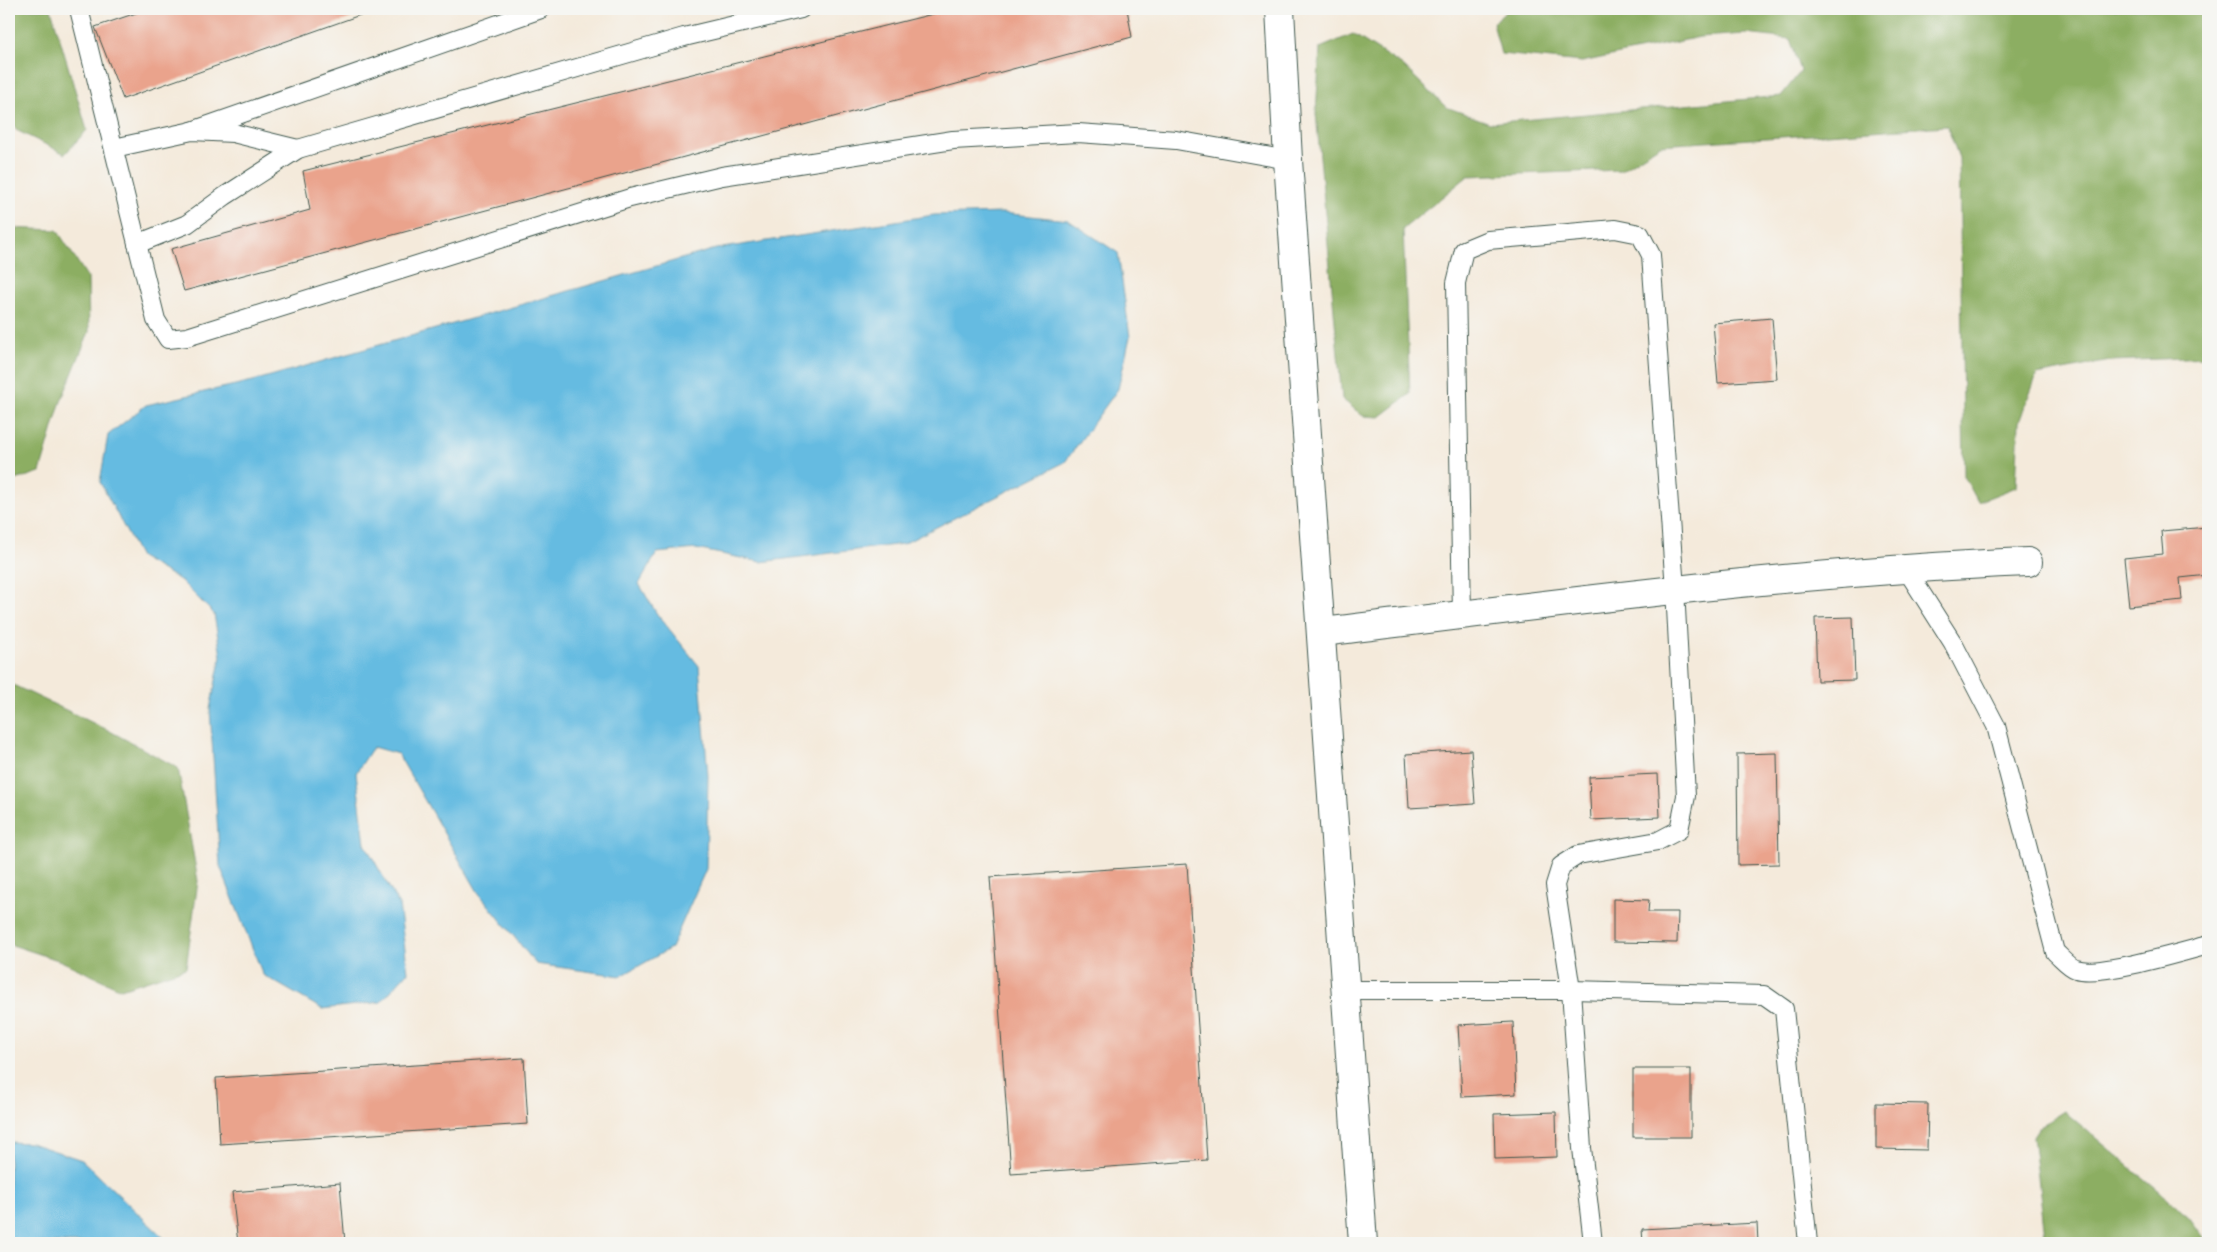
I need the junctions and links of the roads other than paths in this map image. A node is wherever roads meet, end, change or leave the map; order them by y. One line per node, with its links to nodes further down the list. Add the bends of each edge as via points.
1 (79, 9): 6 (lane)
2 (541, 9): 5 (lane)
3 (801, 9): 7 (lane, via 684,37)
4 (1280, 9): 8 (street)
5 (192, 131): 6 (lane); 7 (lane, via 233,133)
6 (114, 148): 9 (lane)
7 (298, 149): 9 (lane, via 187,224)
8 (1288, 160): 9 (lane, via 1176,140 1078,133 953,140 722,176 630,198 187,337 168,339 156,320); 14 (street)
9 (137, 244)
10 (2028, 562): 11 (street)
11 (1906, 569): 12 (street); 15 (lane, via 1953,644 1996,726 2055,952 2076,969 2105,969)
12 (1675, 589): 13 (street); 13 (lane, via 1651,255 1644,241 1640,234 1615,229 1488,240 1464,250 1456,283); 17 (lane, via 1686,796 1679,830 1658,841 1578,855 1561,866 1555,884)
13 (1462, 615): 14 (street)
14 (1322, 632): 16 (street)
15 (2208, 945)
16 (1346, 990): 17 (lane); 18 (street)
17 (1571, 990): 19 (lane); 20 (lane, via 1764,995 1784,1009)
18 (1363, 1243)
19 (1592, 1243)
20 (1808, 1243)

